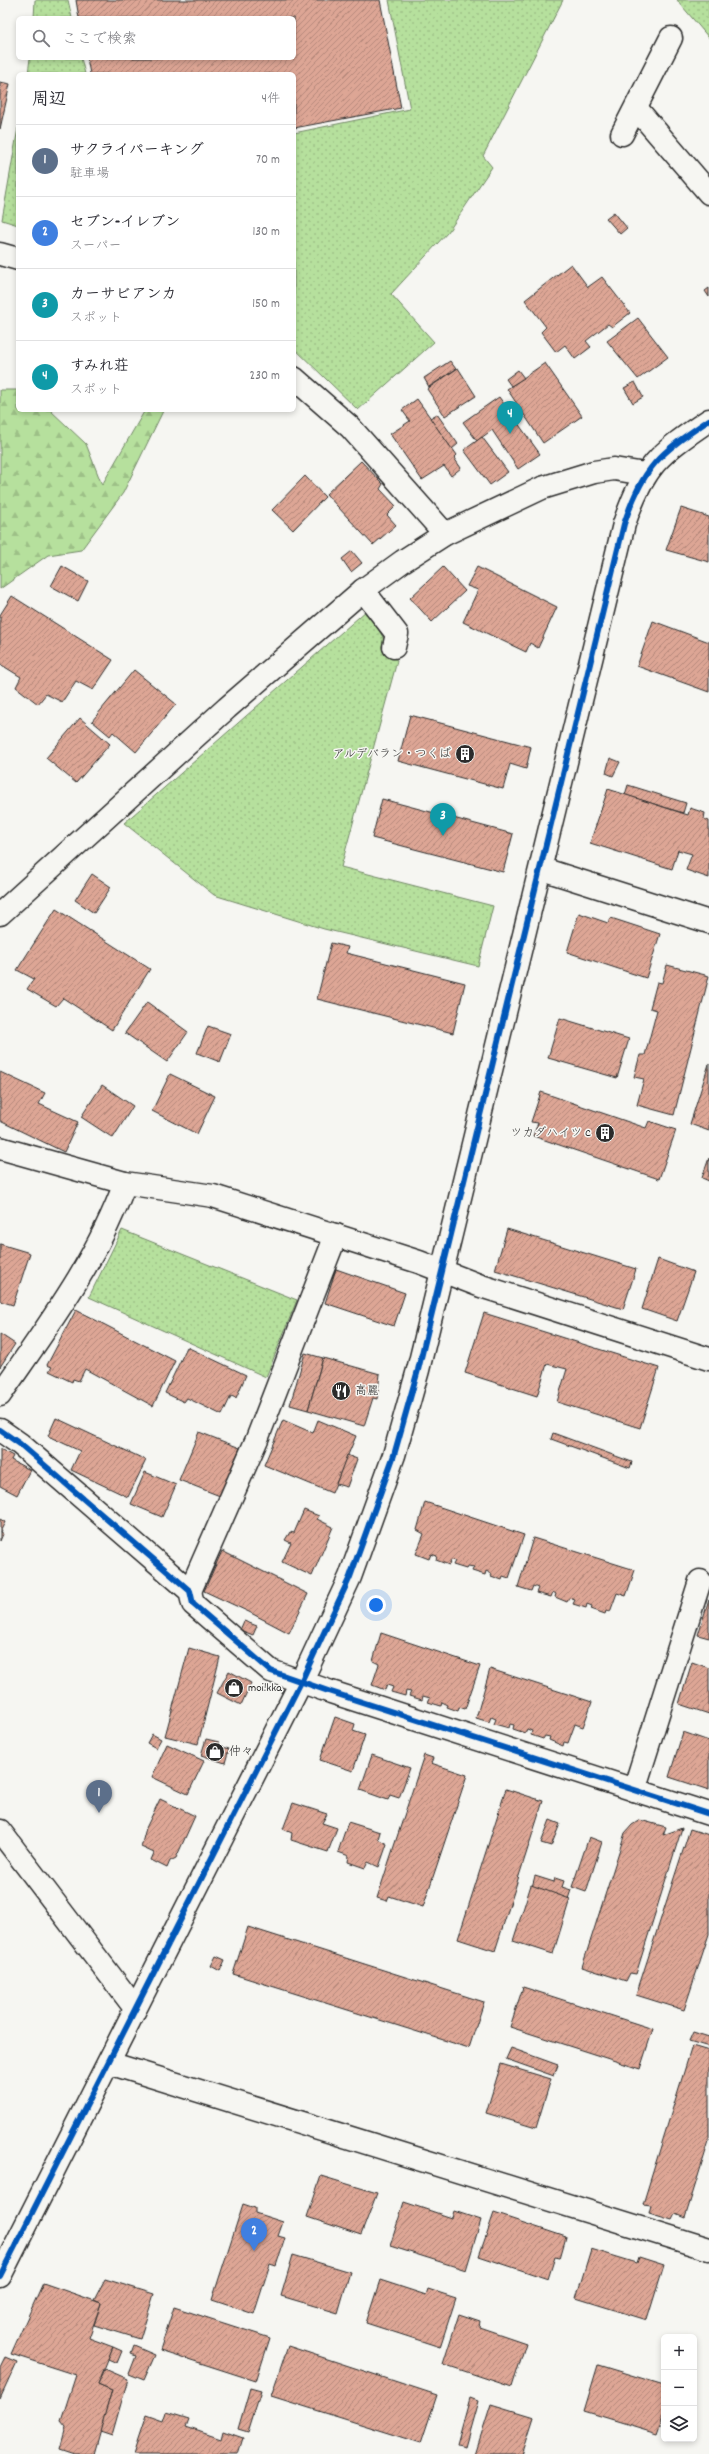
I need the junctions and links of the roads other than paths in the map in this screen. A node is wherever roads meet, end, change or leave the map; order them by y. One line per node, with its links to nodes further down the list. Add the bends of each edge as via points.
1 (671, 38): 2 (street)
2 (636, 108): 3 (street); 4 (street)
3 (622, 134)
4 (709, 193)
5 (0, 254): 6 (street)
6 (16, 258)
7 (296, 380): 10 (street, via 350,427)
8 (709, 420): 9 (street, via 669,447)
9 (645, 474): 10 (street, via 614,469 594,472 542,488); 13 (street, via 624,524)
10 (445, 534): 11 (street)
11 (363, 590): 12 (street, via 397,634); 14 (street, via 227,708)
12 (394, 647)
13 (542, 869): 15 (street); 19 (street)
14 (0, 914)
15 (709, 922)
16 (0, 1148): 17 (street)
17 (125, 1184): 18 (street, via 213,1196); 21 (street, via 77,1282)
18 (336, 1235): 19 (street); 24 (street, via 257,1439)
19 (444, 1272): 20 (street); 25 (street, via 389,1470 350,1578)
20 (709, 1360)
21 (0, 1395)
22 (0, 1430): 24 (street, via 26,1449)
23 (700, 1581): 26 (street)
24 (190, 1591): 25 (street, via 193,1604 270,1671)
25 (301, 1682): 26 (street); 29 (street)
26 (634, 1790): 27 (street)
27 (709, 1814)
28 (0, 1831): 29 (street)
29 (135, 2008): 30 (street)
30 (109, 2063): 31 (street); 32 (street)
31 (709, 2249)
32 (0, 2276)

